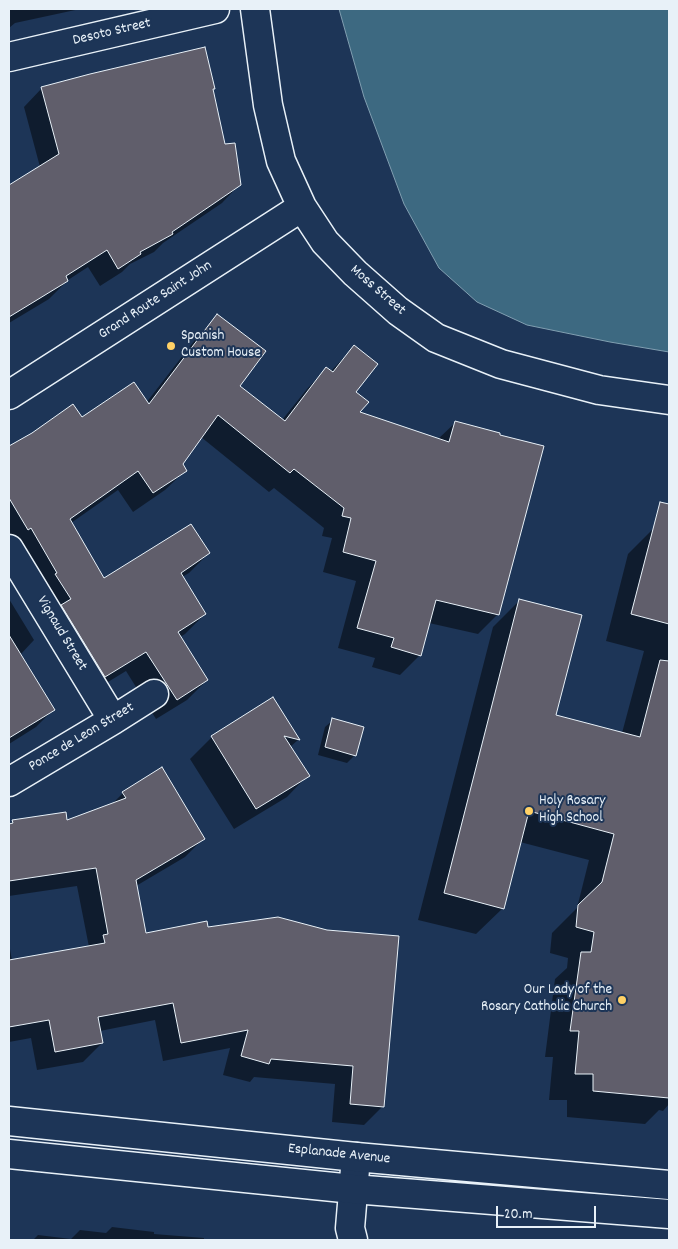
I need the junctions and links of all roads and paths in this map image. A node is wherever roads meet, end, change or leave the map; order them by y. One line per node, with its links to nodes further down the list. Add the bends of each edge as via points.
1 (215, 9): 3 (street, Desoto Street)
2 (255, 9): 4 (street, Moss Street, via 268,105 279,152)
3 (9, 57)
4 (302, 207): 5 (street, Grand Route Saint John); 6 (street, Moss Street, via 325,242 355,273 398,311 436,338 501,364 599,390)
5 (9, 395)
6 (669, 400)
7 (9, 549): 9 (street, Vignaud Street)
8 (154, 694): 9 (street, Ponce de Leon Street)
9 (113, 720): 10 (street, Ponce de Leon Street)
10 (9, 782)
11 (13, 1122): 12 (street); 13 (street, Esplanade Avenue)
12 (10, 1155): 15 (street, Esplanade Avenue)
13 (356, 1158): 14 (street, Esplanade Avenue); 15 (street)
14 (669, 1185)
15 (352, 1188): 16 (street, Esplanade Avenue); 17 (street, via 350,1228)
16 (669, 1214)
17 (353, 1240)

